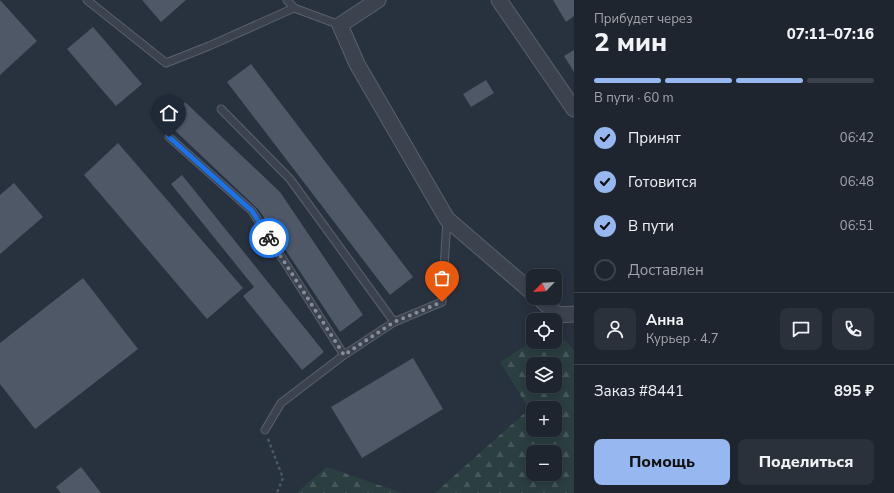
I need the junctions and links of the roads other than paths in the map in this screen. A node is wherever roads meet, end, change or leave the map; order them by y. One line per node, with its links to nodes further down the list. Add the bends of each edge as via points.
1 (87, 0): 5 (lane, via 166,62)
2 (287, 0): 5 (lane)
3 (378, 0): 6 (street)
4 (499, 0): 8 (street)
5 (294, 8): 6 (lane)
6 (340, 25): 10 (street, via 357,64)
7 (221, 109): 14 (lane, via 290,179)
8 (574, 109)
9 (169, 137): 15 (lane, via 252,211)
10 (447, 219): 11 (street); 14 (lane, via 442,302)
11 (526, 287)
12 (547, 305): 13 (street, via 558,315)
13 (574, 314)
14 (394, 322): 15 (lane)
15 (344, 355): 16 (lane, via 281,403)
16 (265, 430)

